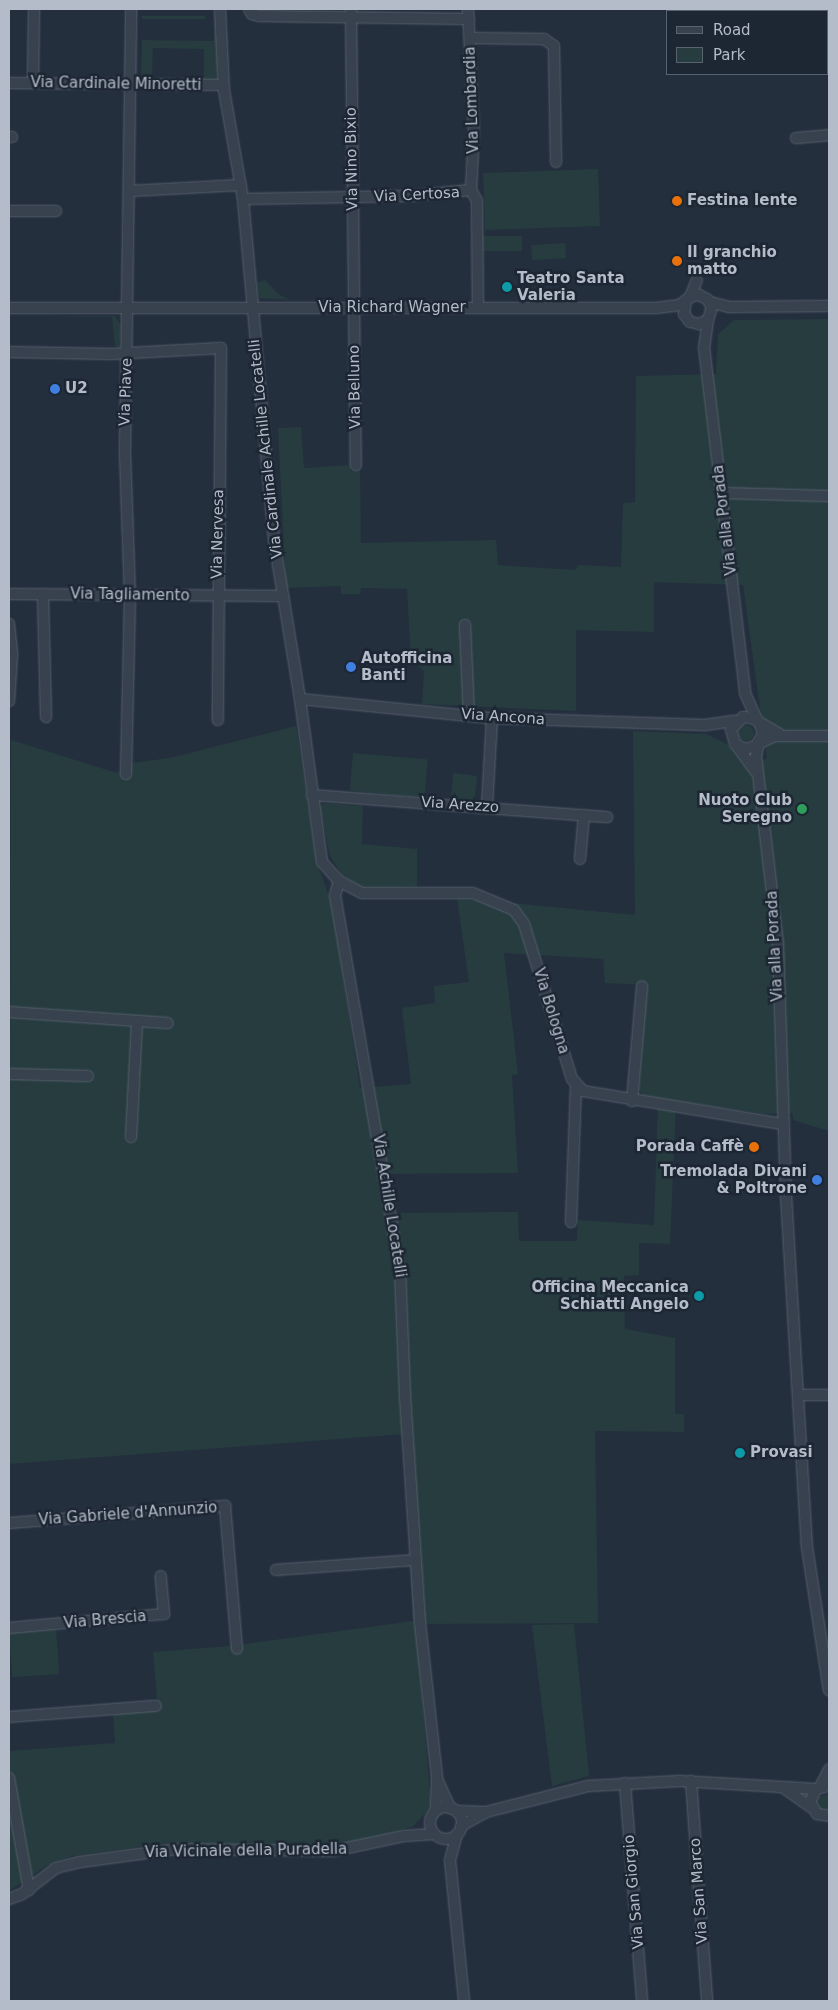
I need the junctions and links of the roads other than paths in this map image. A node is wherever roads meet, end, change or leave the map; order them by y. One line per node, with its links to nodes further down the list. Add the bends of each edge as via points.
1 (34, 9): 9 (street)
2 (131, 9): 10 (street, Via Piave)
3 (220, 9): 11 (street, Via Cardinale Achille Locatelli)
4 (250, 11): 5 (street)
5 (351, 13): 6 (street); 18 (street, Via Nino Bixio)
6 (469, 14): 7 (street, Via Lombardia)
7 (470, 38): 14 (street, via 544,39 554,46); 16 (street, Via Lombardia, via 474,132)
8 (9, 83): 9 (street, Via Cardinale Minoretti)
9 (33, 83): 10 (street, Via Cardinale Minoretti)
10 (130, 84): 11 (street, Via Cardinale Minoretti); 17 (street, Via Piave)
11 (223, 85): 15 (street, Via Cardinale Achille Locatelli)
12 (829, 135): 13 (street)
13 (796, 138)
14 (556, 162)
15 (241, 185): 17 (street); 19 (street, Via Cardinale Achille Locatelli)
16 (471, 190): 18 (street, Via Certosa); 28 (street, Via Lombardia, via 477,201)
17 (129, 192): 30 (street, Via Piave)
18 (353, 197): 19 (street, Via Certosa); 27 (street, Via Nino Bixio)
19 (243, 199): 31 (street, Via Cardinale Achille Locatelli)
20 (9, 211): 21 (street)
21 (56, 211)
22 (688, 299): 23 (street); 23 (street, via 696,280); 29 (street, Via Richard Wagner); 33 (street, via 683,310)
23 (707, 299): 24 (street); 32 (street)
24 (729, 306): 25 (street); 32 (street)
25 (829, 306)
26 (9, 308): 30 (street, Via Richard Wagner)
27 (354, 308): 28 (street, Via Richard Wagner); 31 (street, Via Richard Wagner); 37 (street, Via Belluno)
28 (478, 308): 29 (street, Via Richard Wagner)
29 (656, 308): 33 (street, Via Richard Wagner, via 673,311)
30 (128, 309): 31 (street, Via Richard Wagner); 36 (street, Via Piave)
31 (254, 309): 44 (street, Via Cardinale Achille Locatelli, via 263,432)
32 (709, 318): 33 (street, via 699,324); 34 (street, Via alla Porada)
33 (688, 320): 34 (street, Via alla Porada)
34 (704, 347): 38 (street, Via alla Porada)
35 (9, 352): 36 (street, via 32,355)
36 (128, 353): 42 (street, Via Nervesa, via 222,348); 43 (street, Via Piave, via 125,451)
37 (356, 465)
38 (722, 493): 39 (street); 47 (street, Via alla Porada)
39 (829, 496)
40 (9, 594): 41 (street, Via Tagliamento)
41 (44, 594): 43 (street, Via Tagliamento); 51 (street)
42 (217, 595): 43 (street, Via Tagliamento); 44 (street, Via Tagliamento); 53 (street, Via Nervesa)
43 (130, 596): 62 (street, Via Piave)
44 (281, 596): 48 (street, Via Cardinale Achille Locatelli)
45 (9, 624): 49 (street, via 12,655)
46 (465, 625): 50 (street)
47 (745, 693): 54 (street, Via alla Porada); 55 (street, Via alla Porada)
48 (300, 698): 50 (street, Via Ancona); 63 (street, Via Cardinale Achille Locatelli)
49 (9, 701)
50 (469, 715): 52 (street, Via Ancona)
51 (46, 717)
52 (492, 718): 56 (street, Via Ancona); 64 (street)
53 (218, 720)
54 (737, 720): 55 (street, via 748,717); 56 (street, Via Ancona); 59 (street, via 731,729)
55 (758, 722): 57 (street); 60 (street, via 763,734)
56 (705, 725): 59 (street, Via Ancona)
57 (780, 734): 58 (street); 60 (street)
58 (829, 736)
59 (735, 743): 60 (street, via 748,749); 61 (street, Via alla Porada)
60 (759, 743): 61 (street, Via alla Porada)
61 (756, 773): 77 (street, Via alla Porada, via 778,942)
62 (126, 774)
63 (312, 795): 64 (street, Via Arezzo); 68 (street, Via Cardinale Achille Locatelli, via 322,862)
64 (487, 807): 65 (street, Via Arezzo)
65 (584, 815): 66 (street, Via Arezzo); 67 (street)
66 (607, 817)
67 (580, 859)
68 (339, 881): 75 (street, Via Bologna, via 356,891 374,895 473,893 514,910 524,924); 83 (street, Via Achille Locatelli, via 335,895 400,1270)
69 (642, 986): 76 (street)
70 (9, 1012): 71 (street)
71 (137, 1021): 72 (street); 78 (street)
72 (168, 1023)
73 (9, 1074): 74 (street)
74 (88, 1076)
75 (576, 1086): 76 (street, via 590,1094); 79 (street, Via Bologna)
76 (632, 1101): 77 (street)
77 (783, 1122): 80 (street, Via alla Porada)
78 (131, 1136)
79 (572, 1222)
80 (798, 1395): 81 (street); 88 (street, Via alla Porada, via 807,1547)
81 (829, 1395)
82 (9, 1523): 87 (street, Via Gabriele d'Annunzio, via 225,1506)
83 (416, 1560): 84 (street); 94 (street, Via Achille Locatelli)
84 (276, 1570)
85 (161, 1576): 86 (street, Via Brescia, via 164,1614)
86 (9, 1628)
87 (237, 1648)
88 (828, 1671): 89 (street, Via alla Porada)
89 (829, 1690)
90 (156, 1706): 91 (street)
91 (9, 1717)
92 (829, 1770): 97 (street)
93 (9, 1778): 109 (street)
94 (437, 1778): 100 (street); 101 (street)
95 (691, 1781): 96 (street); 98 (street); 113 (street, Via San Marco)
96 (625, 1783): 102 (street, via 575,1788); 112 (street, Via San Giorgio)
97 (822, 1787): 98 (street); 99 (street, via 811,1797)
98 (784, 1789): 99 (street)
99 (811, 1806): 103 (street, via 817,1814)
100 (453, 1810): 101 (street); 102 (street); 105 (street)
101 (436, 1811): 104 (street)
102 (486, 1812): 105 (street, Via Vicinale della Puradella)
103 (829, 1816)
104 (430, 1820): 106 (street, Via Vicinale della Puradella); 107 (street)
105 (459, 1830): 107 (street, Via Vicinale della Puradella); 108 (street)
106 (404, 1836): 107 (street, Via Vicinale della Puradella); 109 (street, Via Vicinale della Puradella, via 337,1851 184,1849 137,1853 64,1865)
107 (437, 1836): 108 (street)
108 (450, 1860): 111 (street)
109 (28, 1890): 110 (street, Via Vicinale della Puradella)
110 (9, 1899)
111 (464, 2001)
112 (642, 2001)
113 (707, 2001)

